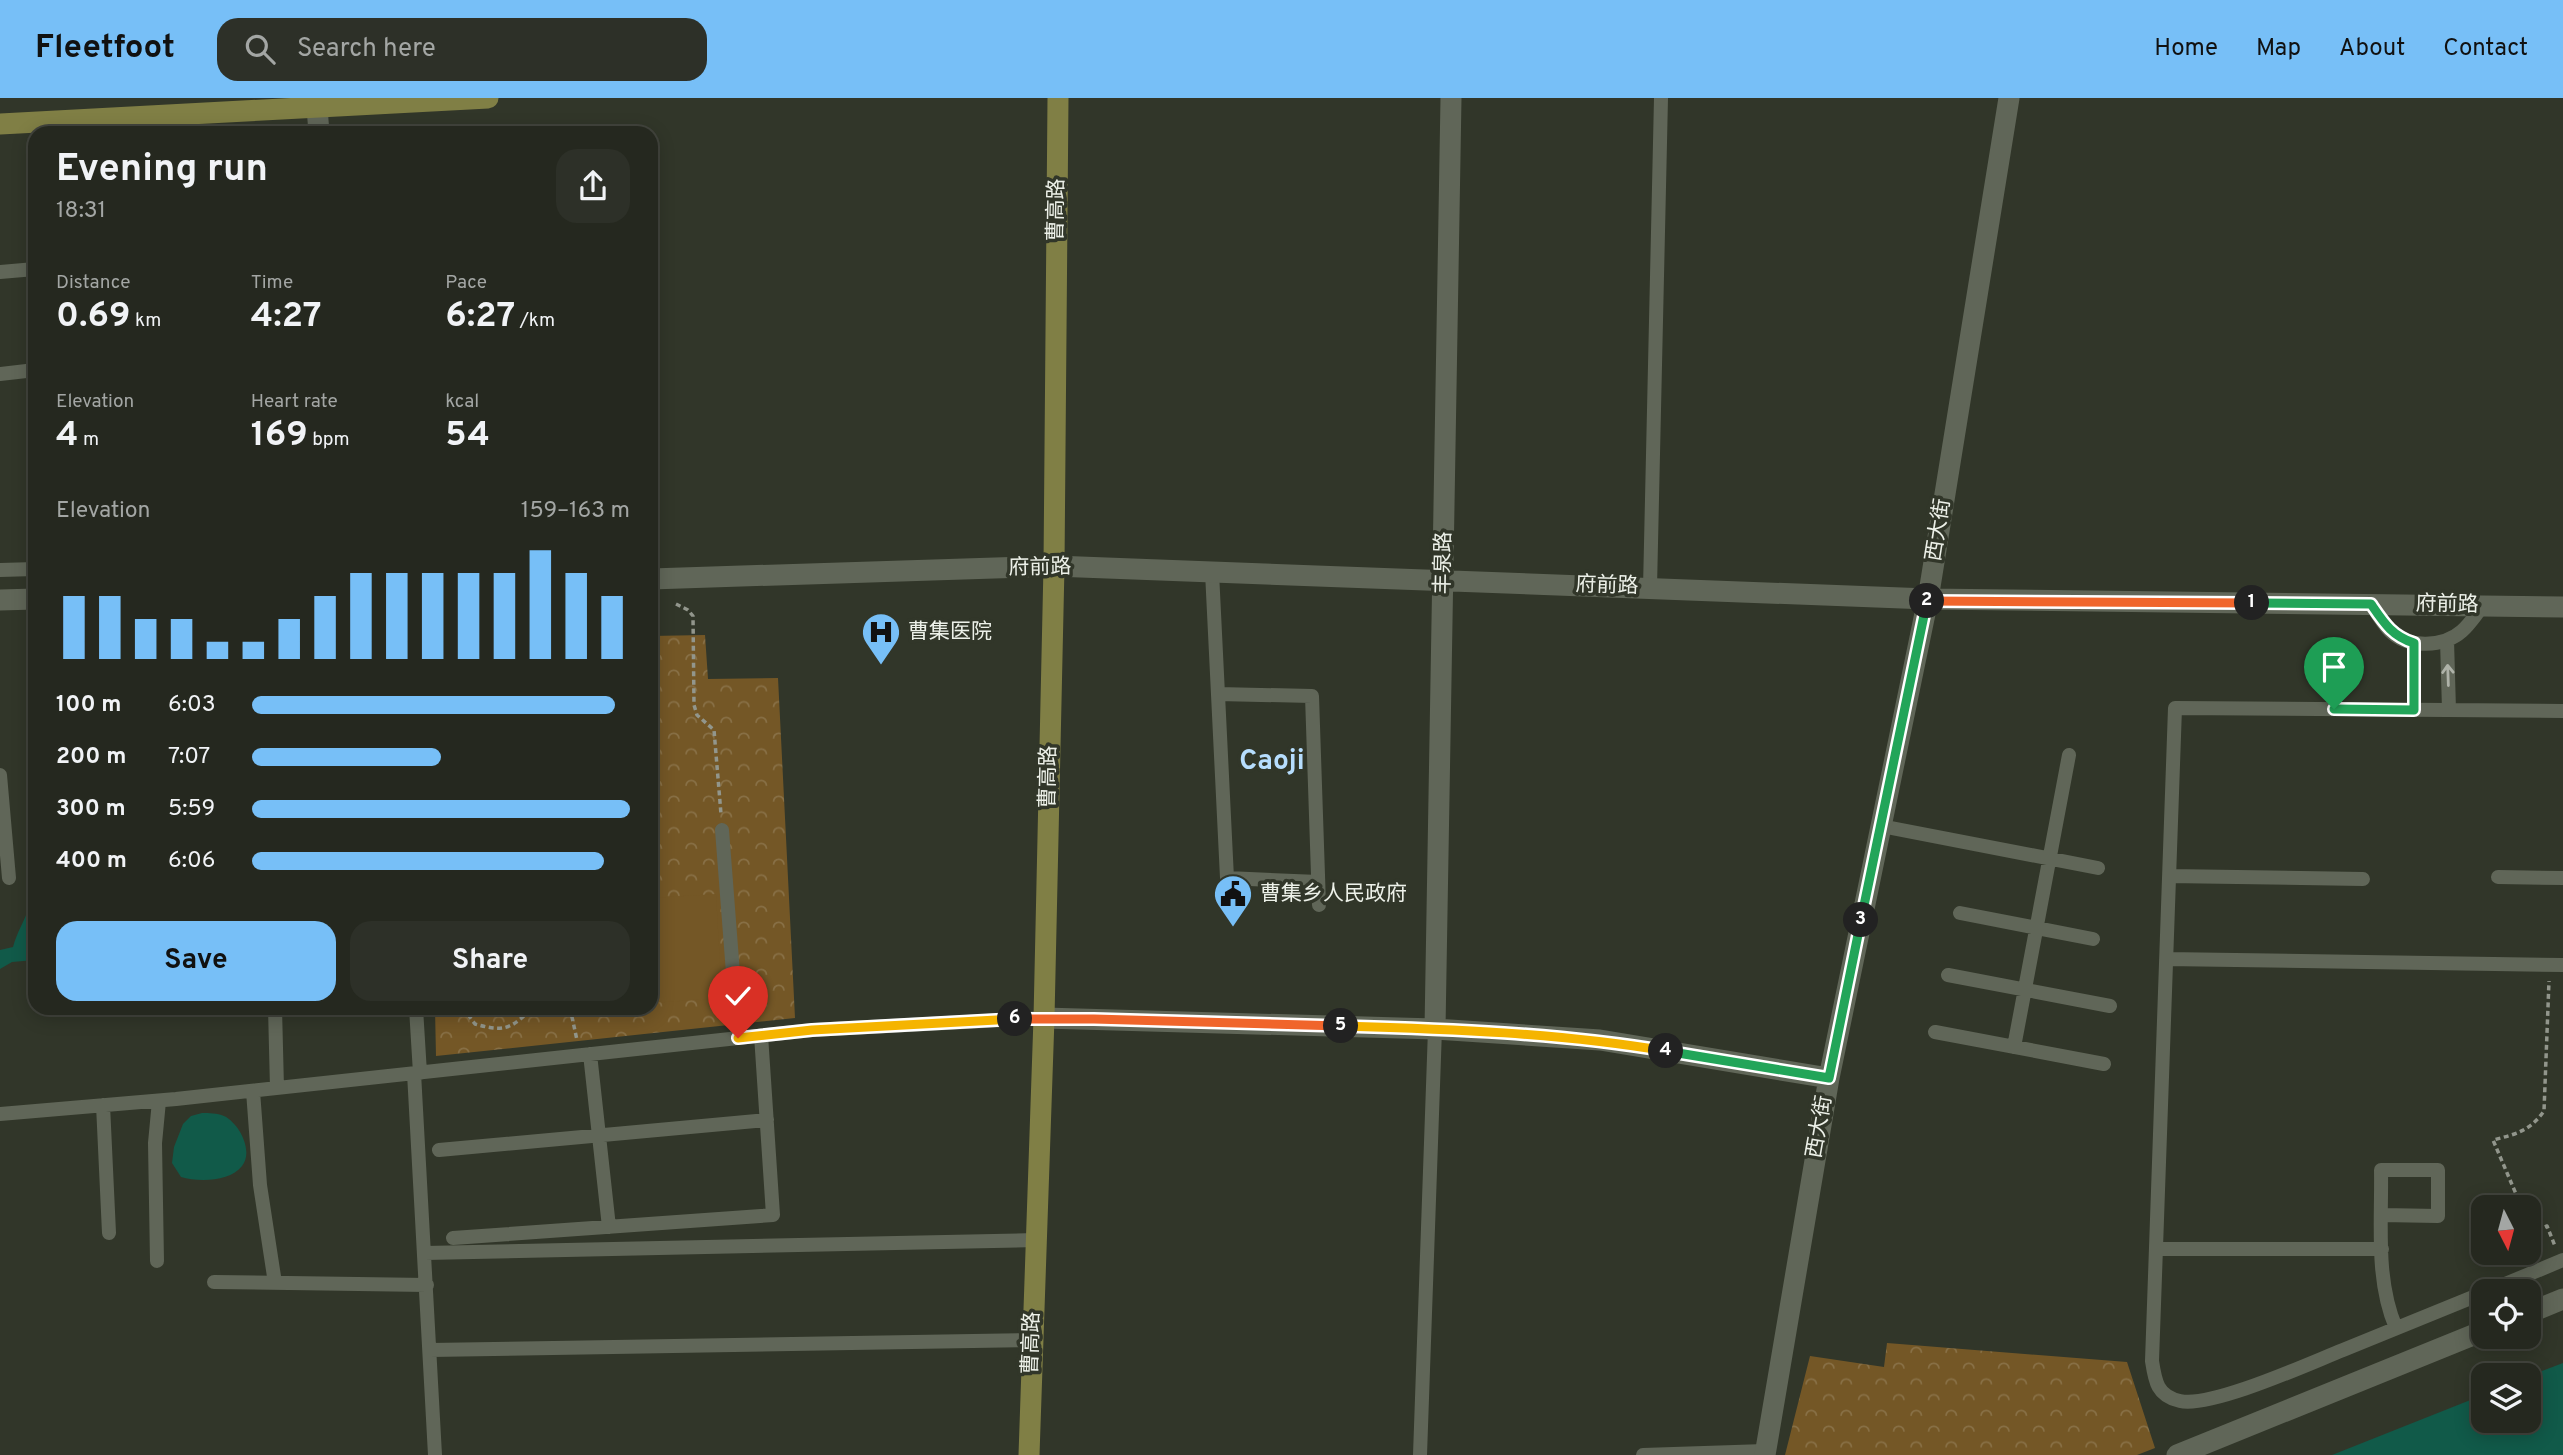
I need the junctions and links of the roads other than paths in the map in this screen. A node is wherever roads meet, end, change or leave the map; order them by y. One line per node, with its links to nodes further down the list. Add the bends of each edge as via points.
1 (486, 98): 6 (street)
2 (1058, 98): 13 (street, 曹高路)
3 (1451, 98): 18 (street, 丰泉路)
4 (1661, 98): 19 (lane)
5 (2009, 98): 21 (street, 西大街)
6 (317, 107): 7 (street); 8 (street)
7 (0, 124)
8 (318, 126)
9 (28, 270): 10 (lane)
10 (0, 272)
11 (28, 371): 12 (lane)
12 (0, 374)
13 (1054, 566): 16 (street, 府前路); 17 (street, 府前路); 55 (street, 曹高路)
14 (28, 569): 15 (lane)
15 (0, 570)
16 (1212, 572): 18 (street, 府前路); 28 (lane)
17 (658, 579)
18 (1443, 580): 19 (street, 府前路); 56 (street, 丰泉路)
19 (1650, 588): 21 (street, 府前路)
20 (28, 599): 22 (street)
21 (1928, 599): 23 (street, 府前路); 34 (street, 西大街)
22 (0, 600)
23 (2371, 604): 24 (street, 府前路); 27 (lane, via 2390,631)
24 (2483, 606): 25 (street, 府前路); 26 (lane, via 2460,632)
25 (2563, 607)
26 (2446, 640): 27 (lane); 30 (lane, one-way to 26)
27 (2414, 643): 29 (lane)
28 (1218, 694): 43 (lane, via 1227,878); 43 (lane, via 1312,696)
29 (2414, 710): 30 (lane); 38 (lane, via 2175,708)
30 (2449, 710): 31 (lane)
31 (2563, 711)
32 (2069, 755): 36 (lane)
33 (0, 775): 40 (lane)
34 (1881, 827): 36 (lane); 64 (street, 西大街)
35 (722, 830): 59 (lane)
36 (2050, 859): 37 (lane); 46 (lane)
37 (2098, 868)
38 (2169, 876): 42 (lane); 48 (lane)
39 (2498, 877): 41 (lane)
40 (9, 878)
41 (2563, 878)
42 (2363, 879)
43 (1318, 882): 44 (lane)
44 (1319, 905)
45 (1960, 913): 46 (lane)
46 (2037, 928): 47 (lane); 51 (lane)
47 (2093, 939)
48 (2166, 960): 49 (lane); 78 (lane)
49 (2556, 965)
50 (1948, 975): 51 (lane)
51 (2025, 990): 52 (lane); 60 (lane)
52 (2110, 1006)
53 (275, 1015): 65 (lane)
54 (416, 1015): 63 (lane)
55 (1044, 1018): 56 (street); 58 (lane); 77 (street, 曹高路)
56 (1435, 1029): 64 (street, via 1601,1040); 97 (lane)
57 (1935, 1032): 60 (lane)
58 (761, 1035): 59 (lane); 70 (lane)
59 (738, 1038): 61 (lane)
60 (2014, 1047): 62 (lane)
61 (586, 1054): 63 (lane); 71 (lane)
62 (2104, 1064)
63 (417, 1073): 65 (lane); 80 (lane)
64 (1829, 1078): 94 (street, 西大街)
65 (277, 1088): 66 (lane)
66 (253, 1091): 67 (lane); 85 (lane, via 260,1185)
67 (159, 1101): 68 (lane); 82 (lane)
68 (103, 1105): 69 (lane); 75 (lane)
69 (0, 1114)
70 (767, 1120): 71 (lane); 74 (lane, via 773,1215)
71 (598, 1135): 72 (lane); 74 (lane)
72 (439, 1150)
73 (2382, 1215): 73 (lane, via 2381,1170 2438,1170 2438,1216); 79 (lane)
74 (609, 1227): 76 (lane)
75 (109, 1233)
76 (453, 1238)
77 (1036, 1240): 80 (lane); 92 (street, 曹高路)
78 (2156, 1249): 79 (lane); 90 (lane, via 2155,1380 2158,1389 2182,1402 2264,1382)
79 (2382, 1250): 90 (lane, via 2382,1281)
80 (425, 1253): 86 (lane)
81 (2562, 1260): 83 (lane)
82 (157, 1261)
83 (2516, 1279)
84 (214, 1282): 85 (lane)
85 (275, 1283): 86 (lane)
86 (427, 1285): 93 (lane)
87 (2471, 1298): 90 (lane)
88 (2563, 1299): 89 (street)
89 (2541, 1308)
90 (2396, 1328)
91 (2471, 1336): 99 (street)
92 (1032, 1340): 93 (lane); 96 (street, 曹高路)
93 (430, 1350): 95 (lane)
94 (1765, 1453): 98 (lane)
95 (435, 1455)
96 (1029, 1455)
97 (1420, 1455)
98 (1643, 1455)
99 (2177, 1455)

